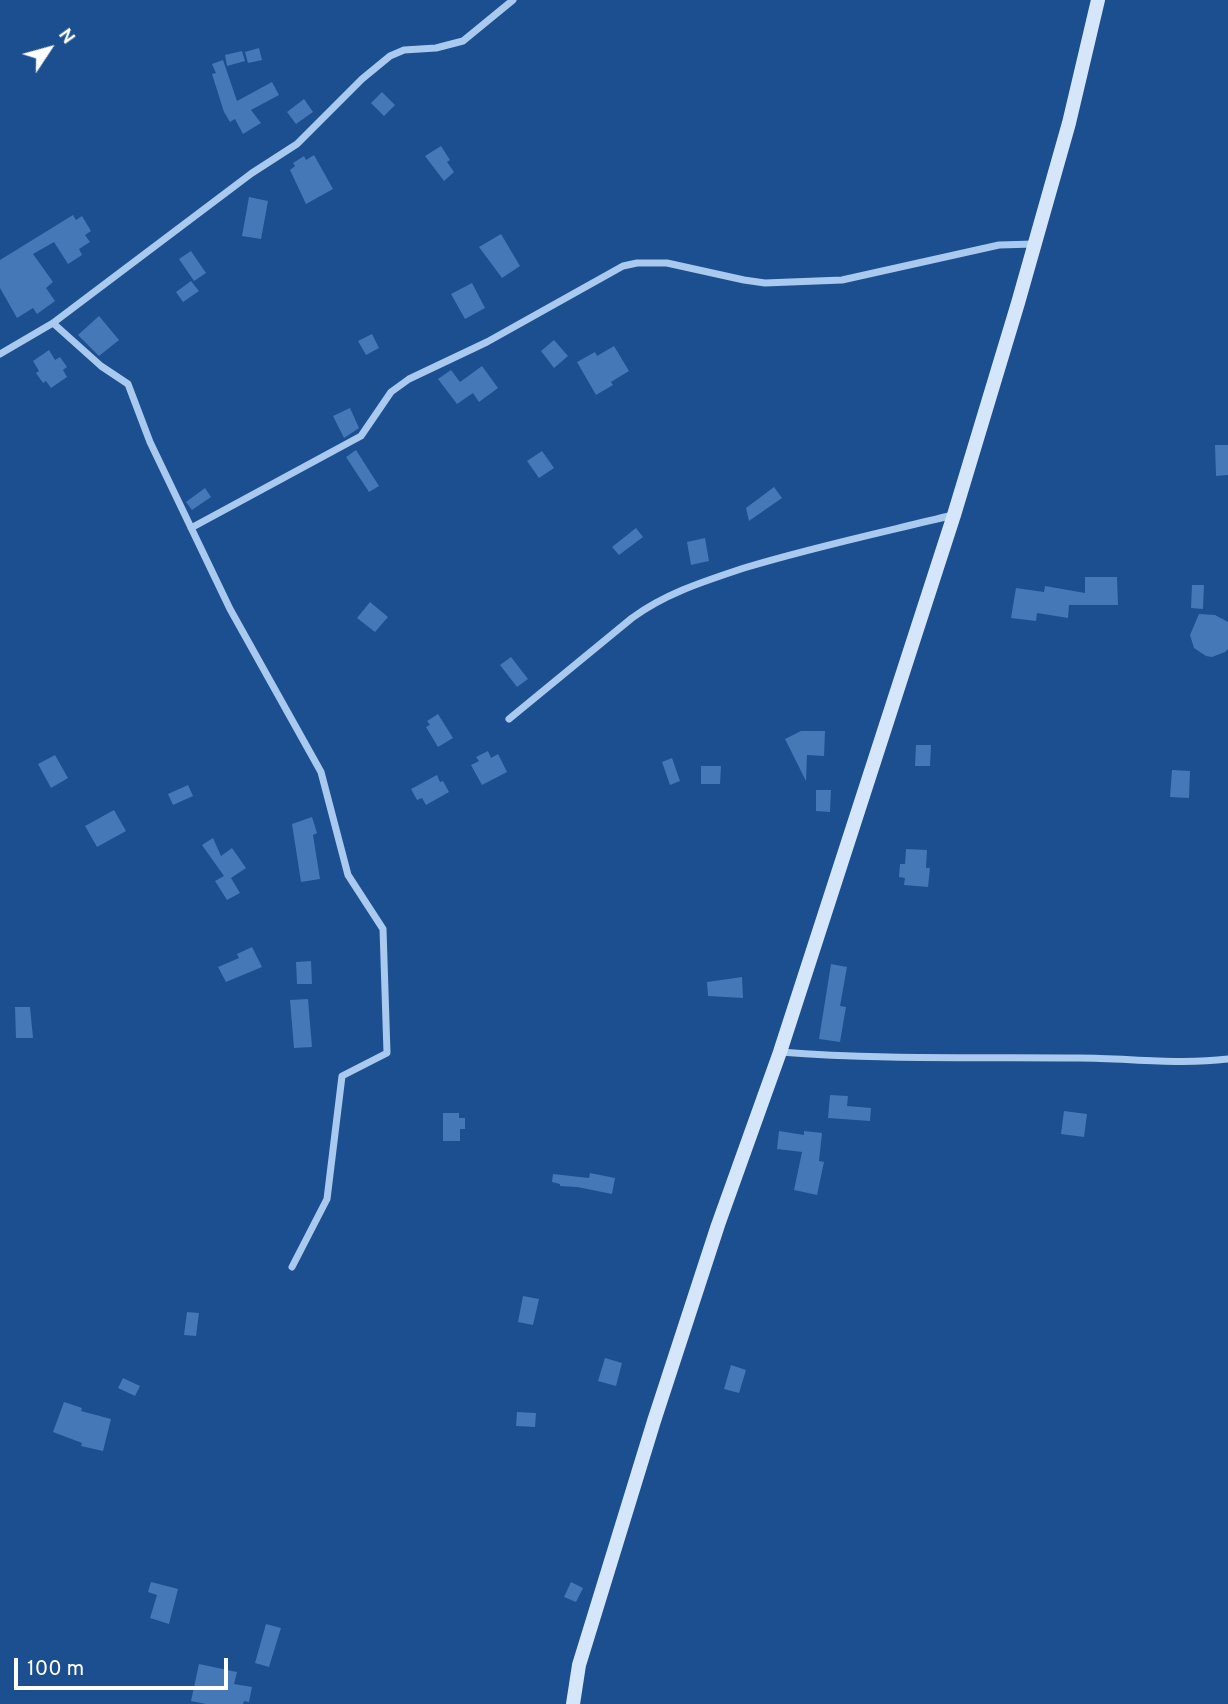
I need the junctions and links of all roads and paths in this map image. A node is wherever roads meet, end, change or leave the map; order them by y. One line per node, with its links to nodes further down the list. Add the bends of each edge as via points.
1 (513, 0): 4 (street, via 463,41 390,56 297,145 252,173)
2 (1098, 0): 3 (main road)
3 (1035, 243): 6 (main road); 7 (street, via 999,245 829,281 744,281 667,263 623,266 487,342 409,379 391,392 361,436)
4 (53, 323): 5 (street); 7 (street, via 128,384)
5 (0, 354)
6 (954, 515): 8 (street, via 766,561 671,594 632,618); 9 (main road)
7 (191, 528): 11 (street, via 230,609 321,772 348,875 383,929 387,1053 342,1076 327,1199)
8 (509, 719)
9 (780, 1052): 10 (street, via 886,1058); 12 (main road, via 654,1421 579,1665)
10 (1228, 1059)
11 (292, 1267)
12 (573, 1704)

